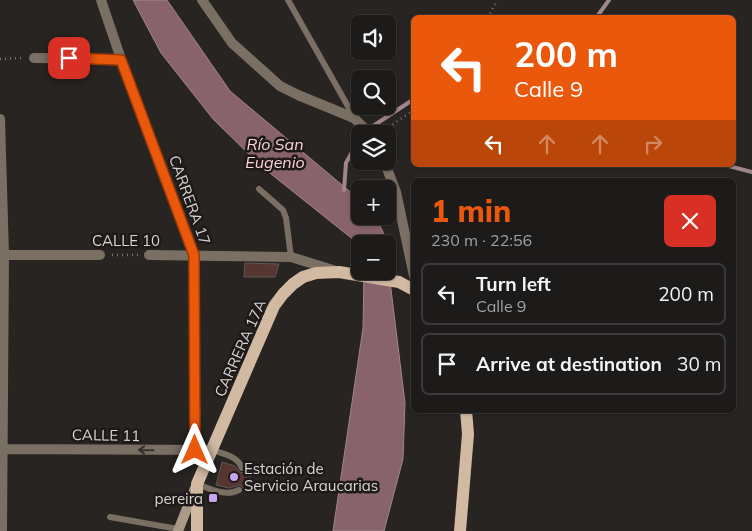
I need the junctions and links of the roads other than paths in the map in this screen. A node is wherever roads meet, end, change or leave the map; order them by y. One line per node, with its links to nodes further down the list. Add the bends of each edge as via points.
1 (101, 0): 5 (street, CARRERA 17)
2 (202, 0): 6 (street, via 232,43 280,86)
3 (288, 0): 6 (lane)
4 (34, 58): 5 (street)
5 (121, 60): 14 (street, CARRERA 17)
6 (354, 118): 8 (street)
7 (0, 119): 11 (street)
8 (361, 125)
9 (387, 170): 16 (street, via 396,192)
10 (259, 189): 15 (lane, via 283,210)
11 (2, 255): 12 (street, CALLE 10); 20 (street)
12 (100, 255)
13 (150, 255): 14 (street, CALLE 10)
14 (194, 255): 15 (street, CALLE 10); 21 (street, CARRERA 17)
15 (291, 258): 17 (street, CALLE 10)
16 (411, 262)
17 (345, 273): 18 (main road, CARRERA 17A, via 399,282); 22 (main road, CARRERA 17A, via 316,273 303,277 283,294 274,306)
18 (411, 288)
19 (466, 413): 30 (main road, via 468,434)
20 (1, 449): 21 (street, CALLE 11, one-way to 20); 28 (street)
21 (195, 450): 22 (street, CALLE 11)
22 (212, 450): 23 (lane, via 232,456); 24 (main road, CARRERA 17A)
23 (242, 468)
24 (197, 484): 25 (lane, via 224,493); 27 (main road); 29 (main road)
25 (239, 490)
26 (110, 517): 27 (lane)
27 (178, 530)
28 (2, 531)
29 (196, 531)
30 (460, 531)

